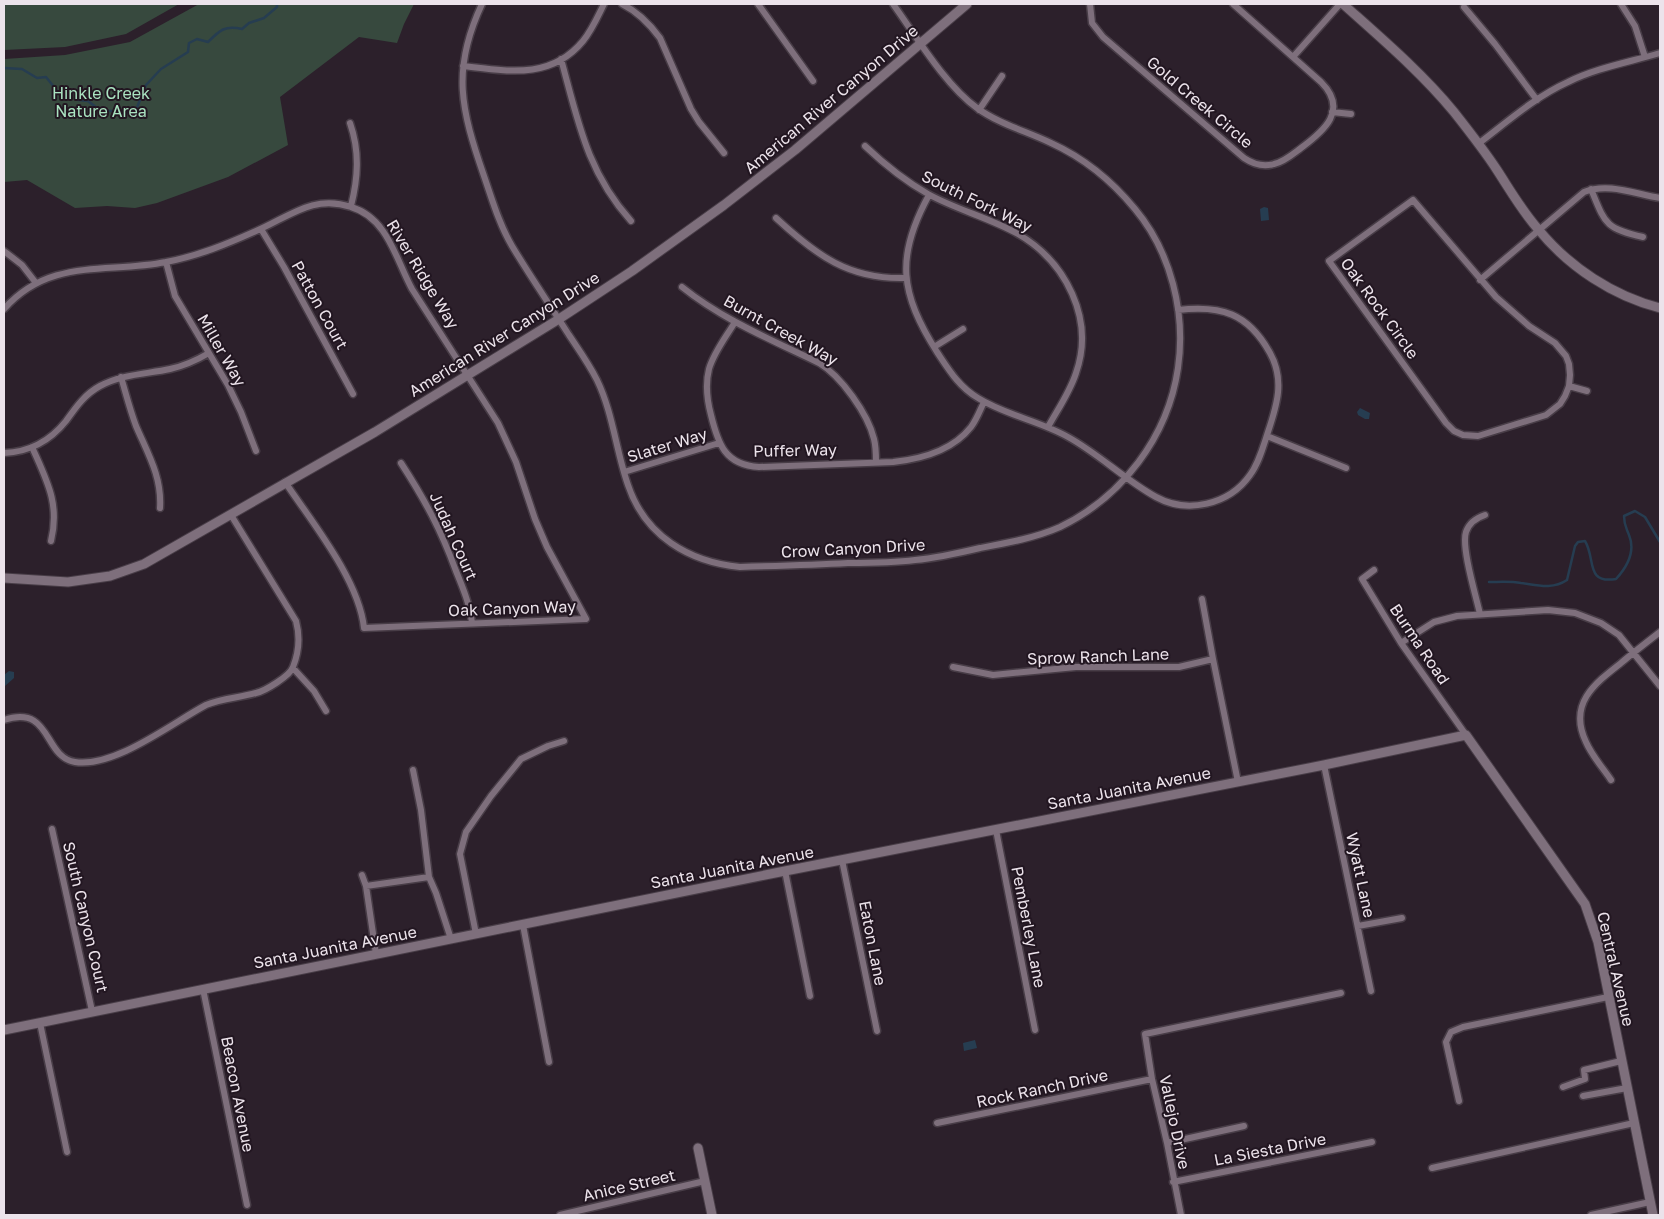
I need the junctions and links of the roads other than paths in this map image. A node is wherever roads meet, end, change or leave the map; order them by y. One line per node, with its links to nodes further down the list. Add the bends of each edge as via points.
1 (482, 4): 17 (street, Crow Canyon Drive, via 470,34)
2 (604, 4): 16 (street, via 584,39)
3 (622, 4): 27 (street, via 640,15 660,38 691,108)
4 (758, 4): 19 (street)
5 (893, 4): 12 (street, Crow Canyon Drive)
6 (967, 4): 12 (street, American River Canyon Drive)
7 (1090, 4): 22 (street, Gold Creek Circle, via 1092,23 1103,38 1254,164 1270,165 1286,159 1320,135)
8 (1233, 4): 14 (street)
9 (1341, 4): 14 (street); 25 (street, via 1412,66)
10 (1620, 4): 15 (street, via 1635,26)
11 (1464, 7): 20 (street)
12 (922, 43): 21 (street, Crow Canyon Drive, via 954,88); 46 (street, American River Canyon Drive, via 724,206)
13 (1660, 53): 15 (street)
14 (1293, 57): 22 (street, via 1324,85 1330,95)
15 (1645, 58): 20 (street, via 1586,74)
16 (561, 59): 17 (street, via 538,69 520,71); 33 (street, via 591,159 609,194)
17 (463, 66): 46 (street, Crow Canyon Drive, via 465,115 494,208 510,243)
18 (1002, 76): 21 (street)
19 (813, 81)
20 (1537, 100): 25 (street)
21 (979, 110): 45 (street, Crow Canyon Drive, via 1073,154 1124,195 1157,242 1171,276)
22 (1332, 112): 23 (street)
23 (1351, 114)
24 (350, 123): 31 (street, via 358,163)
25 (1478, 144): 35 (street)
26 (865, 146): 29 (street, South Fork Way, via 899,176)
27 (724, 153)
28 (1591, 189): 30 (street, via 1610,188); 35 (street); 36 (street, via 1602,216 1611,227)
29 (929, 194): 39 (street, via 910,238); 57 (street, South Fork Way, via 1025,238 1052,262 1070,288 1082,326 1080,361 1070,388)
30 (1660, 198)
31 (351, 206): 34 (street, River Ridge Way, via 312,204); 51 (street, River Ridge Way, via 383,230 412,289)
32 (776, 218): 39 (street, via 816,252 850,270 880,278)
33 (631, 221)
34 (262, 229): 38 (street, River Ridge Way, via 208,251); 55 (street, Patton Court)
35 (1538, 230): 40 (street); 43 (street, via 1592,278 1637,301)
36 (1643, 237)
37 (4, 251): 41 (street, via 22,264)
38 (166, 262): 41 (street, River Ridge Way, via 76,270); 50 (street, Miller Way, via 175,296)
39 (906, 278): 49 (street, via 916,315)
40 (1480, 280): 53 (street, Oak Rock Circle, via 1510,310 1560,348 1569,364); 53 (street, Oak Rock Circle, via 1412,200 1328,260 1454,431 1478,436 1546,415 1560,404)
41 (36, 283): 44 (street, River Ridge Way)
42 (682, 287): 47 (street, Burnt Creek Way)
43 (1660, 308)
44 (4, 309)
45 (1178, 310): 58 (street, via 1200,307 1229,313 1248,324 1269,350 1279,386); 67 (street, Crow Canyon Drive, via 1180,348 1171,398 1151,444)
46 (559, 319): 51 (street, American River Canyon Drive); 66 (street, Crow Canyon Drive, via 597,380)
47 (735, 322): 59 (street, Puffer Way, via 714,356 707,377 707,400); 63 (street, Burnt Creek Way, via 820,363 837,377 866,419 876,447)
48 (964, 329): 49 (street)
49 (934, 347): 56 (street, via 959,384)
50 (209, 353): 52 (street, via 180,367); 61 (street, Miller Way, via 241,412)
51 (468, 375): 68 (street, American River Canyon Drive); 77 (street, Oak Canyon Way, via 508,442 547,547 586,619)
52 (122, 377): 60 (street, via 89,393 57,431); 69 (street, via 136,425 159,479)
53 (1569, 386): 54 (street)
54 (1588, 391)
55 (353, 394)
56 (984, 402): 57 (street); 63 (street, Puffer Way, via 971,427 948,446 915,459)
57 (1048, 427): 67 (street, via 1082,445)
58 (1267, 436): 65 (street); 67 (street, via 1250,475 1234,491 1214,502 1192,506 1169,502)
59 (719, 443): 63 (street, Puffer Way, via 736,461 753,466); 66 (street, Slater Way)
60 (32, 447): 62 (street); 72 (street, via 52,494 55,518)
61 (256, 452)
62 (4, 453)
63 (876, 462)
64 (401, 463): 77 (street, Judah Court, via 444,538 468,601)
65 (1346, 468)
66 (624, 472): 67 (street, Crow Canyon Drive, via 639,510 664,538 702,560 740,567 912,561 1016,541 1058,528 1077,518)
67 (1127, 477)
68 (285, 482): 70 (street, American River Canyon Drive); 77 (street, Oak Canyon Way, via 352,586 364,628)
69 (160, 508)
70 (232, 515): 74 (street, American River Canyon Drive, via 150,561 110,576 58,583); 83 (street, via 294,615 298,644)
71 (1486, 515): 76 (street, via 1470,524 1465,539)
72 (51, 541)
73 (1374, 570): 79 (street, Burma Road, via 1362,579)
74 (4, 578)
75 (1202, 599): 81 (street)
76 (1480, 614): 79 (street, via 1445,618); 80 (street, via 1548,610 1576,613 1619,635)
77 (472, 623)
78 (1660, 632): 80 (street)
79 (1401, 643): 87 (street, Burma Road)
80 (1634, 652): 84 (street); 91 (street, via 1592,686 1581,710 1585,742)
81 (1212, 659): 82 (street, Sprow Ranch Lane, via 1179,667 1076,667 993,675); 92 (street)
82 (954, 667)
83 (293, 668): 85 (street, via 314,691); 86 (street, via 268,689 212,702 131,749 98,761 76,762 65,758 56,751 45,731 32,720 16,717)
84 (1660, 686)
85 (326, 712)
86 (4, 720)
87 (1466, 735): 89 (street, Santa Juanita Avenue); 110 (street, Central Avenue, via 1585,904 1598,942)
88 (564, 741): 103 (street, via 521,759 466,832 460,854)
89 (1324, 765): 92 (street, Santa Juanita Avenue); 102 (street, Wyatt Lane)
90 (413, 770): 98 (street)
91 (1611, 780)
92 (1238, 782): 94 (street, Santa Juanita Avenue)
93 (52, 829): 111 (street, South Canyon Court)
94 (996, 830): 95 (street, Santa Juanita Avenue); 114 (street, Pemberley Lane)
95 (842, 860): 96 (street, Santa Juanita Avenue); 115 (street, Eaton Lane)
96 (785, 871): 101 (street, Santa Juanita Avenue); 109 (street)
97 (362, 875): 99 (street)
98 (429, 877): 99 (street); 104 (street)
99 (366, 886): 105 (street)
100 (1402, 918): 102 (street)
101 (523, 925): 103 (street, Santa Juanita Avenue); 117 (street)
102 (1358, 926): 107 (street, Wyatt Lane)
103 (476, 934): 104 (street, Santa Juanita Avenue)
104 (451, 939): 105 (street, Santa Juanita Avenue)
105 (376, 954): 106 (street, Santa Juanita Avenue)
106 (203, 989): 111 (street, Santa Juanita Avenue); 134 (street, Beacon Avenue)
107 (1371, 991)
108 (1341, 993): 118 (street, Vallejo Drive, via 1145,1034)
109 (810, 996)
110 (1608, 997): 116 (street, Central Avenue); 122 (street, via 1452,1032 1446,1042)
111 (92, 1011): 112 (street, Santa Juanita Avenue)
112 (40, 1023): 113 (street, Santa Juanita Avenue); 129 (street)
113 (4, 1030)
114 (1035, 1030)
115 (877, 1031)
116 (1621, 1061): 119 (street, via 1584,1070 1585,1079); 120 (street, Central Avenue)
117 (549, 1062)
118 (1152, 1079): 123 (street, Rock Ranch Drive); 127 (street, Vallejo Drive)
119 (1562, 1087)
120 (1627, 1088): 121 (street); 124 (street, Central Avenue)
121 (1583, 1096)
122 (1459, 1101)
123 (937, 1123)
124 (1634, 1123): 130 (street); 133 (street, Central Avenue)
125 (1244, 1126): 127 (street)
126 (1372, 1142): 132 (street, La Siesta Drive)
127 (1167, 1143): 132 (street, Vallejo Drive)
128 (698, 1148): 131 (street)
129 (67, 1152)
130 (1432, 1168)
131 (705, 1181): 135 (street, Anice Street); 136 (street)
132 (1173, 1182): 137 (street, Vallejo Drive)
133 (1650, 1202): 138 (street); 139 (street, Central Avenue)
134 (247, 1205)
135 (560, 1215)
136 (712, 1215)
137 (1181, 1215)
138 (1591, 1215)
139 (1653, 1215)

